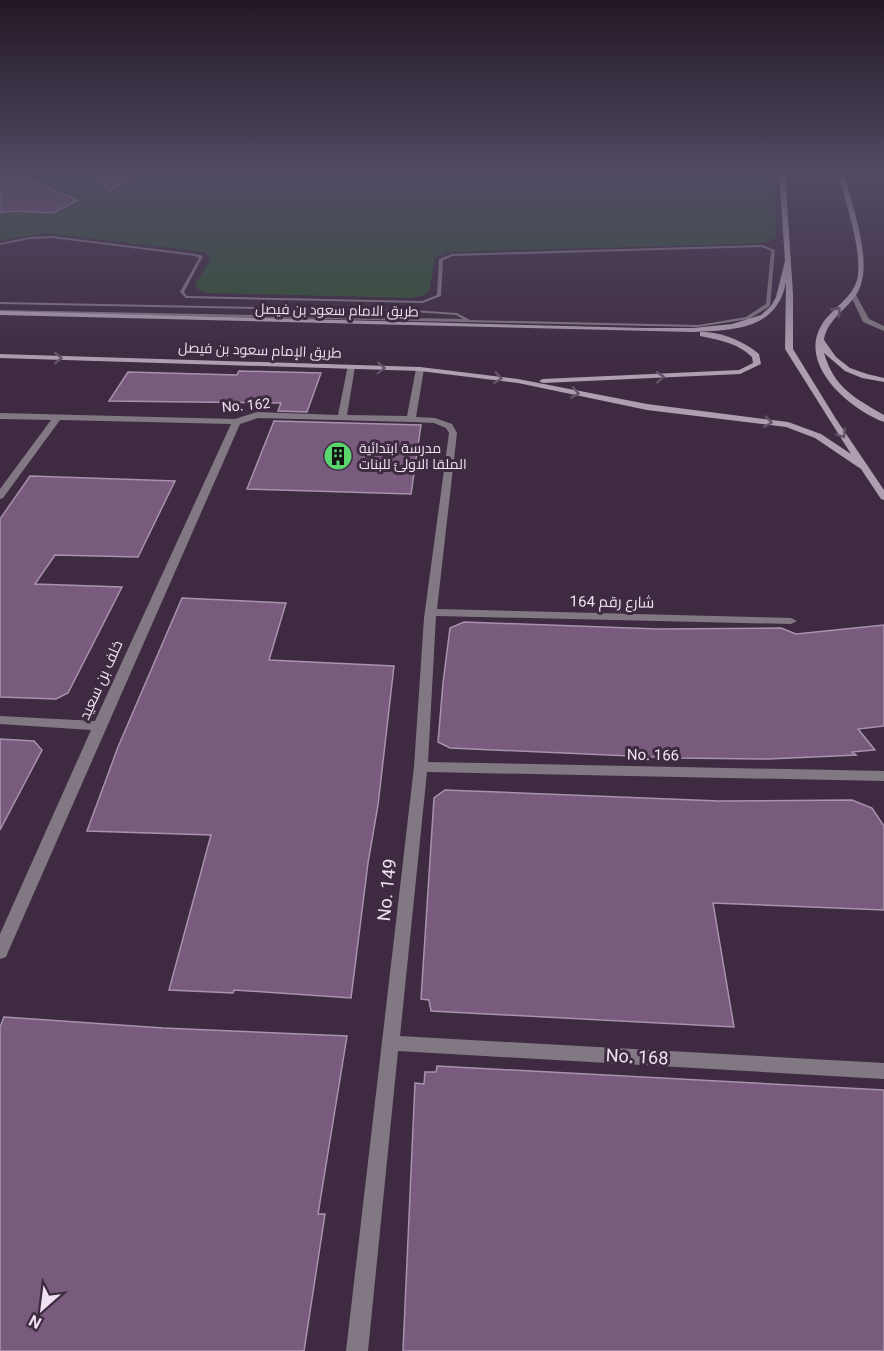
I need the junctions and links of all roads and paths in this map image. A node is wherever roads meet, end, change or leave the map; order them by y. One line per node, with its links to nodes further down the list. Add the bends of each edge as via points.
1 (786, 235): 4 (main road)
2 (854, 235): 5 (main road, via 861,277)
3 (0, 244): 11 (lane, via 52,237 196,255 201,257 182,292 186,297 423,302 440,296 441,259 452,255 769,247 773,250 768,305 747,318 698,326)
4 (787, 262): 14 (main road, via 778,300 768,314 728,327); 28 (main road, one-way to 28, via 789,349)
5 (853, 294): 13 (street, via 866,320); 15 (main road, one-way to 5)
6 (0, 303): 11 (lane, via 412,311 457,314)
7 (28, 311): 8 (lane); 9 (lane); 11 (lane)
8 (0, 312): 9 (main road, طريق الامام سعود بن فيصل)
9 (37, 314): 12 (main road, طريق الامام سعود بن فيصل)
10 (0, 319): 12 (main road, طريق الإمام سعود بن فيصل)
11 (473, 323)
12 (488, 326): 14 (main road, طريق الامام سعود بن فيصل)
13 (884, 329)
14 (673, 330): 20 (main road, one-way to 14, via 728,373 757,364 752,352 732,341)
15 (820, 336): 19 (main road, via 838,364 859,375); 25 (main road, via 827,377 844,394)
16 (0, 356): 17 (main road, طريق الإمام سعود بن فيصل, one-way to 17)
17 (351, 367): 18 (main road, طريق الإمام سعود بن فيصل, one-way to 18); 22 (street)
18 (420, 369): 20 (main road, طريق الإمام سعود بن فيصل, one-way to 20); 24 (street)
19 (884, 380)
20 (518, 381): 28 (main road, one-way to 28, via 647,407 788,425 818,436)
21 (0, 416): 23 (street, No. 162)
22 (342, 417): 24 (street, No. 162); 26 (street, No. 162, via 257,415)
23 (57, 418): 26 (street, No. 162); 29 (street)
24 (411, 419): 27 (street, No. 162, via 435,421 449,426)
25 (884, 419)
26 (236, 422): 34 (street, خلف بن سعيد)
27 (453, 433): 31 (street, No. 149)
28 (864, 467): 30 (main road)
29 (0, 496)
30 (884, 496)
31 (431, 612): 32 (street, شارع رقم 164); 35 (street, No. 149)
32 (791, 621)
33 (0, 720): 34 (street)
34 (99, 726): 37 (street, خلف بن سعيد)
35 (421, 767): 36 (street, No. 166); 38 (street, No. 149)
36 (884, 776)
37 (0, 952)
38 (390, 1042): 39 (street, No. 168); 40 (street, No. 149)
39 (884, 1071)
40 (357, 1351)

